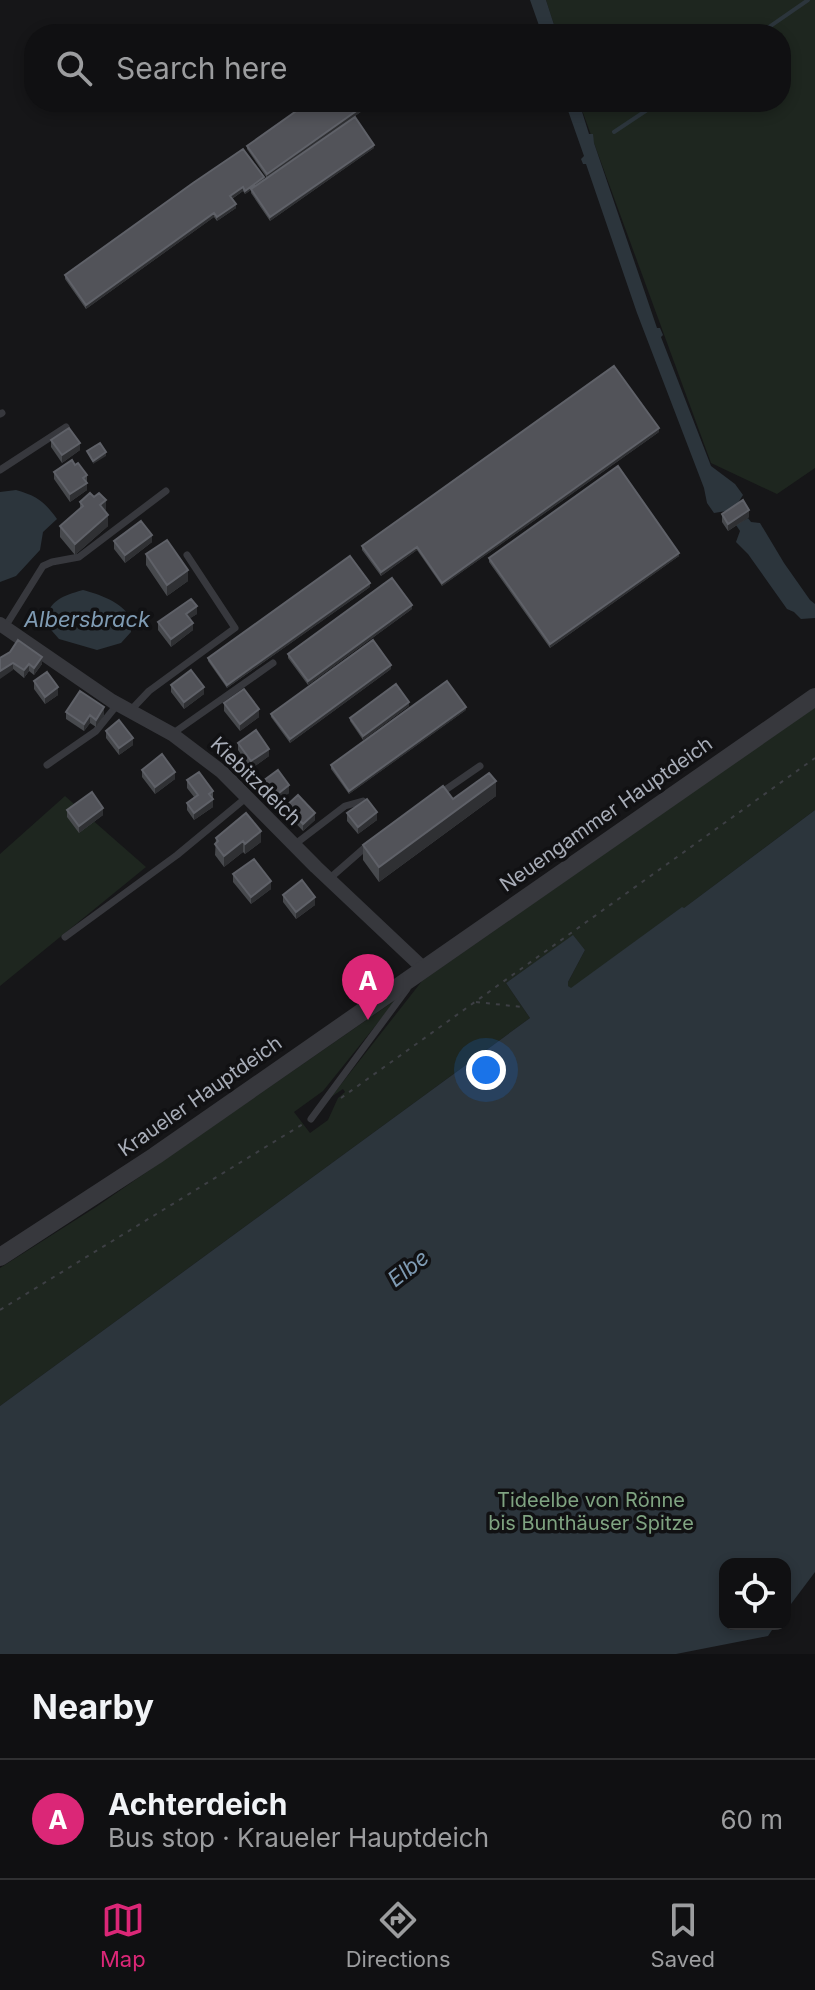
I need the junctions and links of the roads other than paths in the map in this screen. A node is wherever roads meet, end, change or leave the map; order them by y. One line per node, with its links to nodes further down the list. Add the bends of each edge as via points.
1 (66, 427): 2 (lane)
2 (0, 470)
3 (166, 491): 5 (lane, via 79,557 43,566)
4 (187, 555): 8 (lane, via 235,628)
5 (2, 625): 8 (street, Kiebitzdeich)
6 (273, 663): 9 (lane)
7 (815, 697): 19 (street, Neuengammer Hauptdeich)
8 (124, 707): 9 (street, Kiebitzdeich); 10 (lane)
9 (172, 734): 12 (street, Kiebitzdeich)
10 (47, 765)
11 (480, 766): 13 (lane)
12 (247, 797): 16 (street, Kiebitzdeich); 18 (lane)
13 (433, 798)
14 (363, 801): 16 (lane, via 345,806)
15 (376, 838): 17 (lane)
16 (294, 845): 17 (street, Kiebitzdeich)
17 (329, 879): 19 (street, Kiebitzdeich)
18 (65, 937)
19 (422, 968): 20 (lane); 21 (street, Kraueler Hauptdeich, via 155,1156)
20 (311, 1119)
21 (0, 1257)

